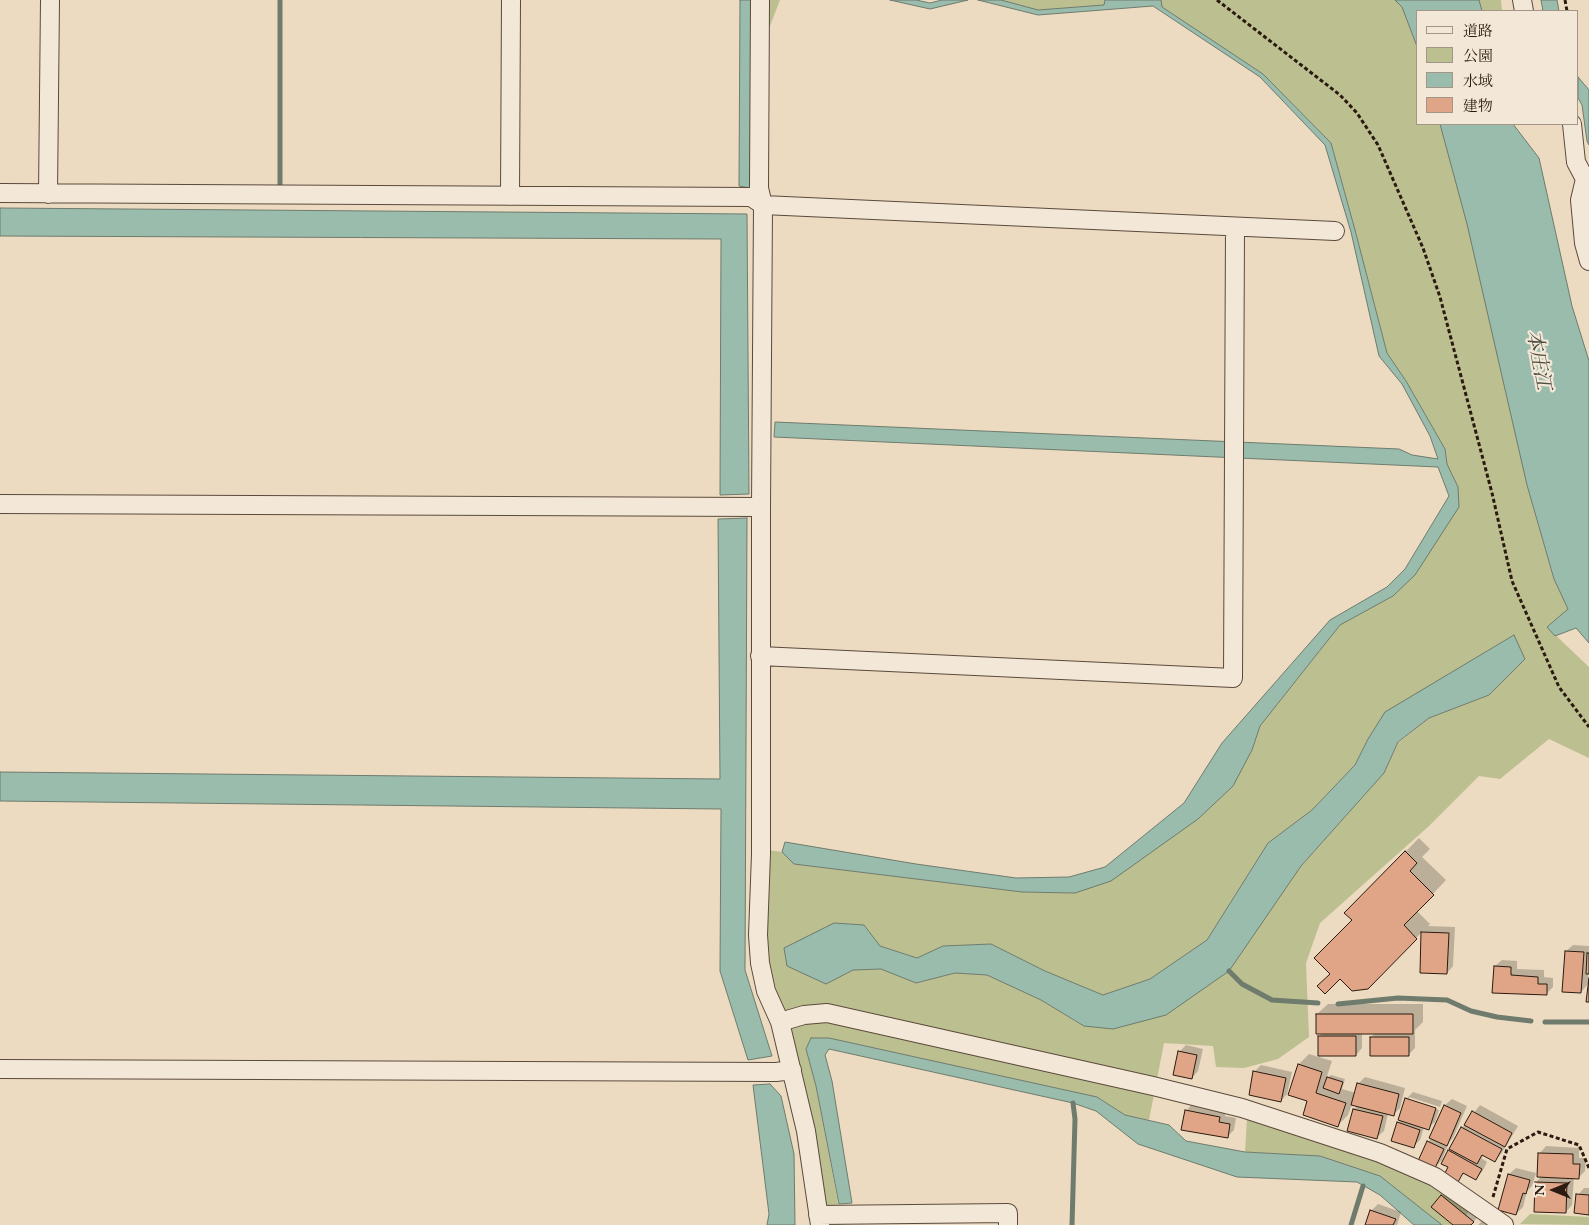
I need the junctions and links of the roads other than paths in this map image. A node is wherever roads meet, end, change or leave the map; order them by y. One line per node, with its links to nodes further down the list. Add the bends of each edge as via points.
1 (50, 0): 7 (street)
2 (511, 0): 8 (street)
3 (760, 0): 9 (street, via 759,188)
4 (1572, 125): 5 (street, via 1576,162)
5 (1587, 180): 12 (street, via 1580,200)
6 (0, 194): 7 (street)
7 (48, 194): 8 (street)
8 (510, 196): 9 (street, via 751,197)
9 (763, 205): 10 (street); 14 (street)
10 (1235, 228): 11 (street); 15 (street, via 1233,678)
11 (1335, 231)
12 (1589, 261)
13 (0, 504): 14 (street)
14 (761, 507): 15 (street)
15 (760, 656): 16 (street, via 759,954 766,991)
16 (780, 1022): 18 (street); 21 (street, via 827,1013 1242,1108 1380,1153 1435,1177)
17 (0, 1069): 18 (street)
18 (792, 1070): 19 (street, via 806,1131)
19 (819, 1220): 20 (street, via 1008,1213)
20 (1008, 1225)
21 (1504, 1225)

